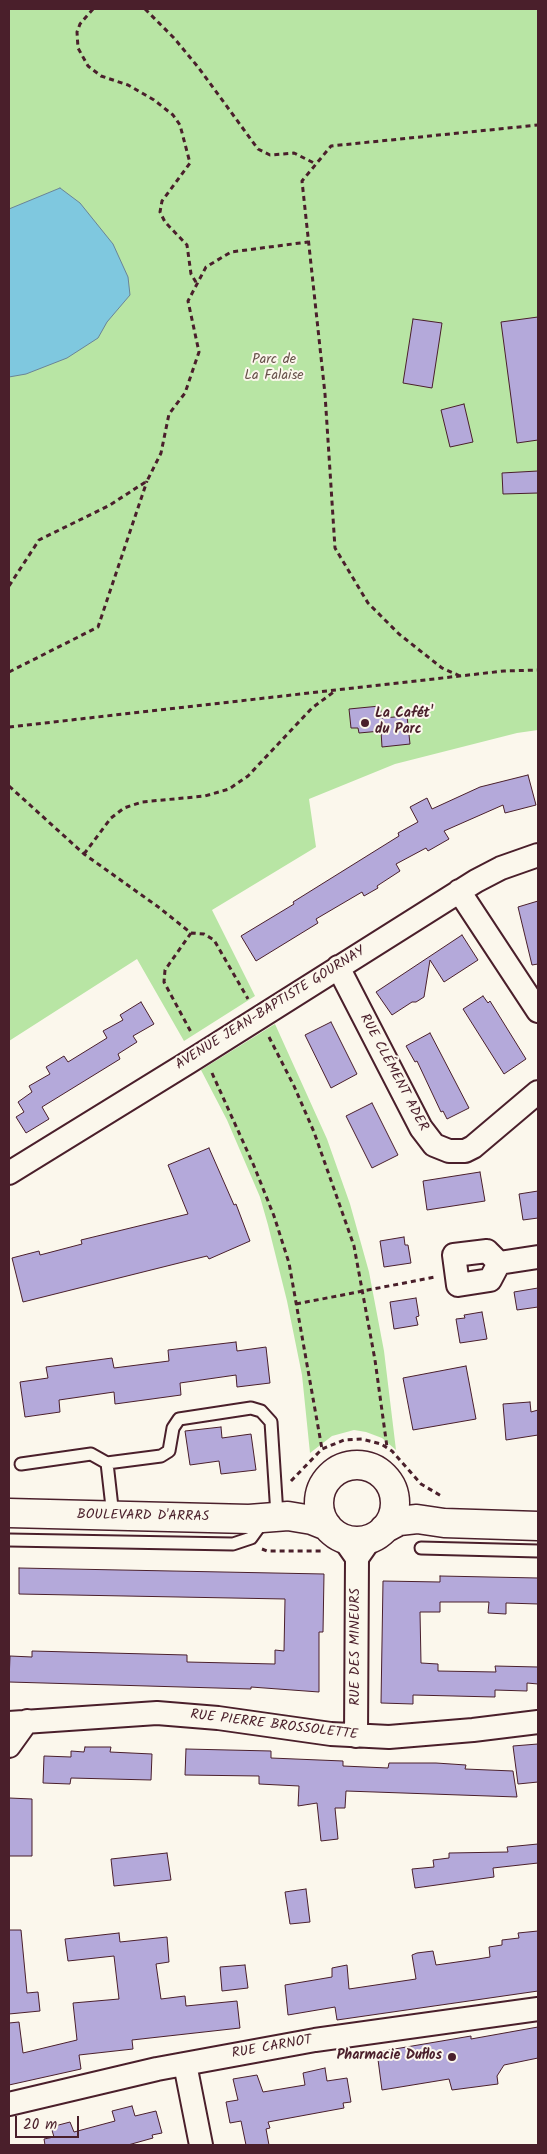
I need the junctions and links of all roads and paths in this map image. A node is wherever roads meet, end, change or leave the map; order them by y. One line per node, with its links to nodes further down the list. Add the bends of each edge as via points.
1 (93, 9): 6 (path, via 77,32 78,48 88,66 101,76 128,85 154,100 180,125 190,163 162,201 160,212 187,245 191,274)
2 (145, 9): 4 (path, via 198,67 258,149 270,155 294,153)
3 (538, 125): 4 (path, via 331,146)
4 (316, 164): 5 (path, via 302,181)
5 (308, 242): 6 (path, via 232,252 206,267); 11 (path, via 325,394 335,548 368,603 399,634 442,668)
6 (197, 284): 7 (path, via 188,301 199,352 185,393 169,414 162,453)
7 (147, 481): 8 (path, via 110,505 39,540); 10 (path, via 98,627)
8 (9, 586)
9 (538, 670): 11 (path)
10 (9, 672)
11 (460, 676): 12 (path)
12 (336, 690): 13 (path); 15 (path, via 312,708 248,776 228,789 205,796 142,802 124,808 111,818)
13 (9, 727)
14 (9, 786): 15 (path)
15 (84, 854): 18 (path)
16 (538, 855): 17 (street, AVENUE JEAN-BAPTISTE GOURNAY, via 490,872)
17 (459, 891): 19 (street, AVENUE JEAN-BAPTISTE GOURNAY); 20 (street)
18 (191, 933): 21 (path, via 204,934 214,940); 22 (path, via 165,970 164,982)
19 (338, 967): 21 (street, AVENUE JEAN-BAPTISTE GOURNAY); 23 (street, RUE CLÉMENT ADER, via 421,1128 434,1145 449,1151 473,1147)
20 (538, 1011)
21 (259, 1017): 22 (street, AVENUE JEAN-BAPTISTE GOURNAY); 27 (path, via 314,1132 354,1246)
22 (203, 1053): 24 (street, AVENUE JEAN-BAPTISTE GOURNAY); 28 (path, via 274,1216)
23 (538, 1092)
24 (9, 1173)
25 (538, 1257): 26 (street, via 499,1263 487,1251 454,1255)
26 (456, 1273): 27 (path)
27 (364, 1292): 28 (path); 29 (path)
28 (296, 1304): 30 (path)
29 (387, 1447)
30 (322, 1449)
31 (107, 1463): 32 (lane, via 91,1454); 36 (lane); 37 (lane, via 166,1454 175,1423 184,1417 251,1408 261,1411 270,1422)
32 (21, 1464)
33 (386, 1479): 34 (street, via 374,1470 355,1466 336,1471); 38 (street, via 415,1505 438,1518); 42 (street, via 393,1492 392,1517)
34 (326, 1482): 37 (street, BOULEVARD D'ARRAS, via 299,1504); 42 (street, via 319,1496 319,1507)
35 (9, 1513): 36 (street, BOULEVARD D'ARRAS)
36 (113, 1516): 37 (street, BOULEVARD D'ARRAS, via 249,1519)
37 (272, 1516): 41 (lane); 42 (street, BOULEVARD D'ARRAS, via 308,1518)
38 (458, 1524): 39 (street); 42 (street, via 404,1520)
39 (538, 1526)
40 (9, 1540): 41 (lane, via 223,1544)
41 (244, 1541): 42 (path, via 267,1551 320,1550)
42 (352, 1541): 47 (street, RUE DES MINEURS)
43 (421, 1548): 44 (lane)
44 (538, 1551)
45 (18, 1722): 47 (street, RUE PIERRE BROSSOLETTE, via 156,1713); 48 (street)
46 (538, 1722): 47 (street, RUE PIERRE BROSSOLETTE, via 428,1734)
47 (356, 1736)
48 (9, 1746)
49 (538, 2009): 50 (street, RUE CARNOT, via 356,2034)
50 (185, 2064): 51 (street, RUE CARNOT); 52 (street)
51 (9, 2104)
52 (201, 2145)

